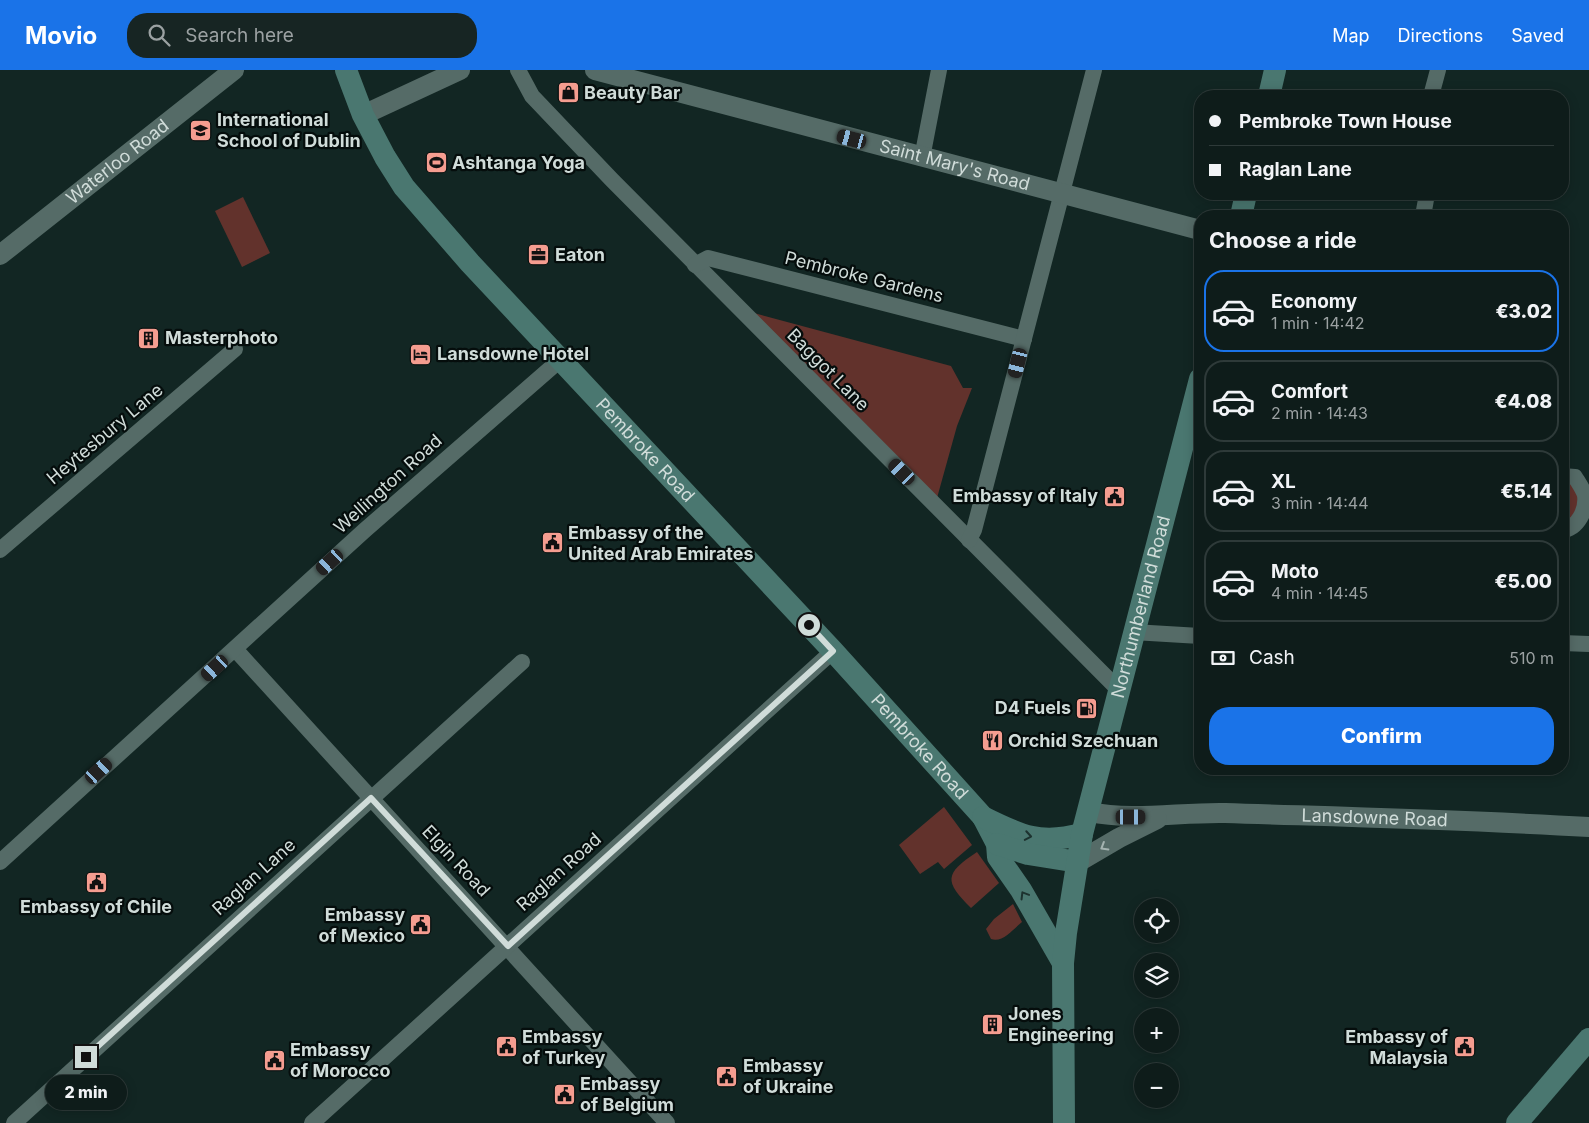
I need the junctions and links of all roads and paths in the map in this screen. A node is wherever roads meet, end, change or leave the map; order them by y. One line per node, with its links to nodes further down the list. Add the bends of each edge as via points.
1 (234, 70): 16 (street, Waterloo Road)
2 (346, 70): 12 (main road, Pembroke Road)
3 (460, 70): 12 (street)
4 (518, 70): 17 (street, Baggot Lane, via 532,96)
5 (595, 70): 13 (street, Saint Mary's Road)
6 (939, 70): 13 (street)
7 (1094, 70): 14 (street)
8 (1275, 70): 10 (main road)
9 (1438, 70): 11 (street)
10 (1270, 90)
11 (1433, 90)
12 (364, 115): 20 (main road, Pembroke Road, via 404,187)
13 (922, 158): 14 (street, Saint Mary's Road)
14 (1062, 193): 15 (street, Saint Mary's Road); 18 (street)
15 (1194, 228)
16 (0, 255)
17 (695, 265): 18 (street, Pembroke Gardens, via 708,258); 24 (street, Baggot Lane)
18 (1024, 339): 24 (street)
19 (235, 349): 25 (street, Heytesbury Lane)
20 (560, 360): 30 (street, Wellington Road, via 365,530); 31 (main road, Pembroke Road)
21 (1194, 402): 26 (main road, Northumberland Road)
22 (1569, 477): 23 (street, via 1575,477 1585,496 1580,519)
23 (1569, 528)
24 (969, 540): 33 (street, Baggot Lane)
25 (0, 550)
26 (1133, 632): 27 (street); 33 (main road, Northumberland Road)
27 (1194, 636)
28 (1569, 643): 29 (street)
29 (1589, 644)
30 (235, 649): 34 (street, Elgin Road); 41 (street, Wellington Road)
31 (833, 651): 36 (main road, Pembroke Road); 43 (street, Raglan Road)
32 (522, 662): 34 (street, Raglan Lane)
33 (1120, 690): 35 (main road, Northumberland Road)
34 (371, 798): 43 (street, Elgin Road); 46 (street, Raglan Lane)
35 (1089, 812): 37 (street, Lansdowne Road, via 1113,817); 39 (main road, Northumberland Road)
36 (983, 817): 39 (main road, Pembroke Road, one-way to 39, via 1022,836 1052,840); 40 (main road, Pembroke Road)
37 (1161, 817): 38 (street, Lansdowne Road, via 1204,812); 42 (street, Lansdowne Road, one-way to 42)
38 (1589, 827)
39 (1082, 834): 42 (main road, Pembroke Road)
40 (997, 844): 42 (main road, via 1028,854); 44 (main road, Pembroke Road, one-way to 40, via 998,857)
41 (0, 862)
42 (1078, 862): 44 (main road, Pembroke Road)
43 (508, 946): 47 (street, Raglan Road); 48 (street, Elgin Road)
44 (1063, 963): 49 (main road, Pembroke Road)
45 (1589, 1039): 50 (main road)
46 (14, 1123)
47 (312, 1123)
48 (667, 1123)
49 (1064, 1123)
50 (1517, 1123)

